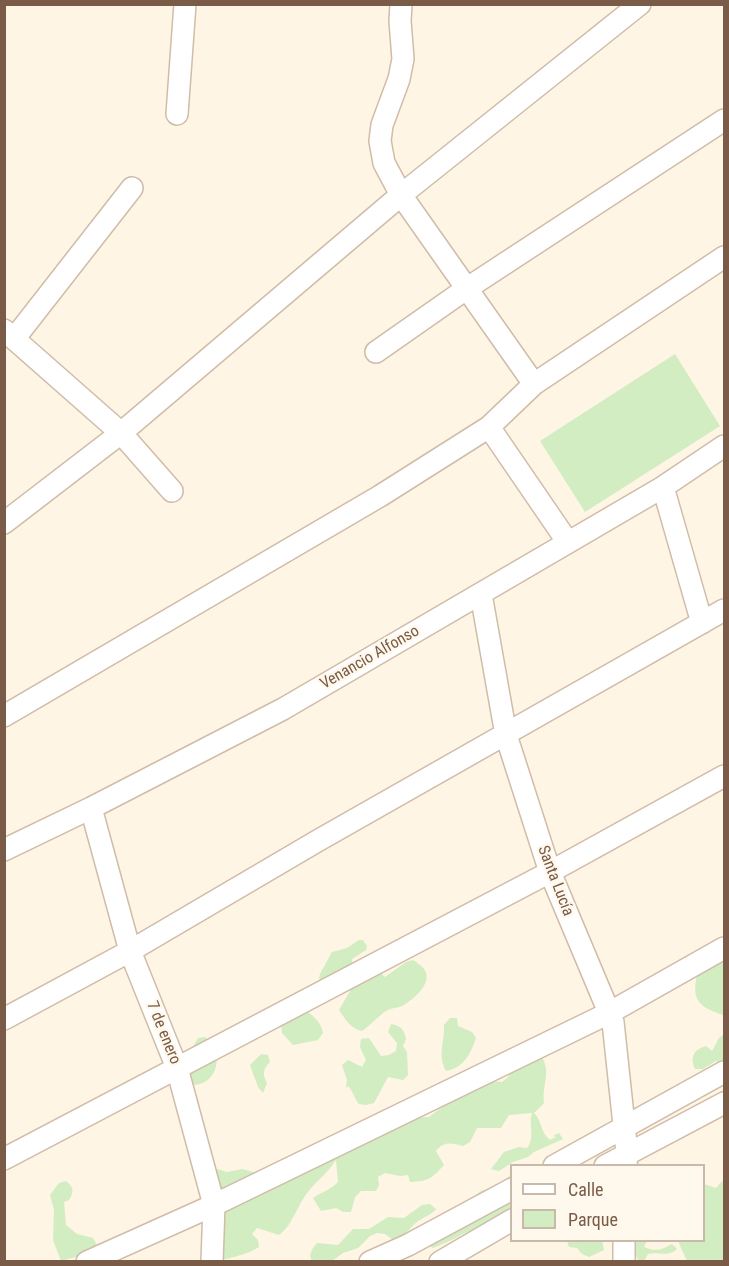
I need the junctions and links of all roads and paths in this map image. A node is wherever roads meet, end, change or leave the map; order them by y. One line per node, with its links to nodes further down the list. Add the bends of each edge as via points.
1 (185, 4): 4 (street)
2 (401, 4): 7 (street, via 403,59 381,125 380,141 384,163)
3 (640, 4): 7 (street)
4 (177, 114)
5 (724, 120): 9 (street)
6 (132, 188): 10 (street)
7 (400, 195): 9 (street); 14 (street)
8 (724, 257): 12 (street)
9 (466, 289): 11 (street); 12 (street)
10 (9, 334): 14 (street)
11 (376, 352)
12 (534, 384): 13 (street)
13 (489, 427): 19 (street); 23 (street, via 380,496)
14 (121, 433): 17 (street); 18 (street)
15 (724, 446): 16 (street, Venancio Alfonso)
16 (663, 487): 19 (street, Venancio Alfonso); 22 (street)
17 (172, 491)
18 (4, 523)
19 (567, 542): 20 (street, Venancio Alfonso)
20 (481, 594): 24 (street, Santa Lucía); 26 (street, Venancio Alfonso, via 283,709)
21 (724, 610): 22 (street)
22 (702, 623): 24 (street)
23 (7, 710)
24 (506, 735): 28 (street, Santa Lucía); 30 (street)
25 (724, 777): 28 (street)
26 (91, 808): 27 (street, Venancio Alfonso); 30 (street, 7 de enero)
27 (4, 850)
28 (550, 872): 31 (street, Santa Lucía); 33 (street)
29 (724, 948): 31 (street)
30 (130, 951): 32 (street); 33 (street, 7 de enero)
31 (609, 1013): 36 (street, Santa Lucía); 42 (street)
32 (4, 1018)
33 (177, 1068): 37 (street); 42 (street, 7 de enero)
34 (724, 1072): 36 (street)
35 (724, 1103): 38 (street)
36 (624, 1128): 38 (street, Santa Lucía); 39 (street)
37 (4, 1159)
38 (626, 1159): 40 (street)
39 (558, 1164)
40 (611, 1164)
41 (510, 1190): 45 (street)
42 (214, 1205): 46 (street); 47 (street, 7 de enero)
43 (510, 1221): 49 (street)
44 (624, 1242): 50 (street)
45 (409, 1253): 48 (street)
46 (87, 1262)
47 (212, 1262)
48 (370, 1262)
49 (441, 1262)
50 (624, 1262)

